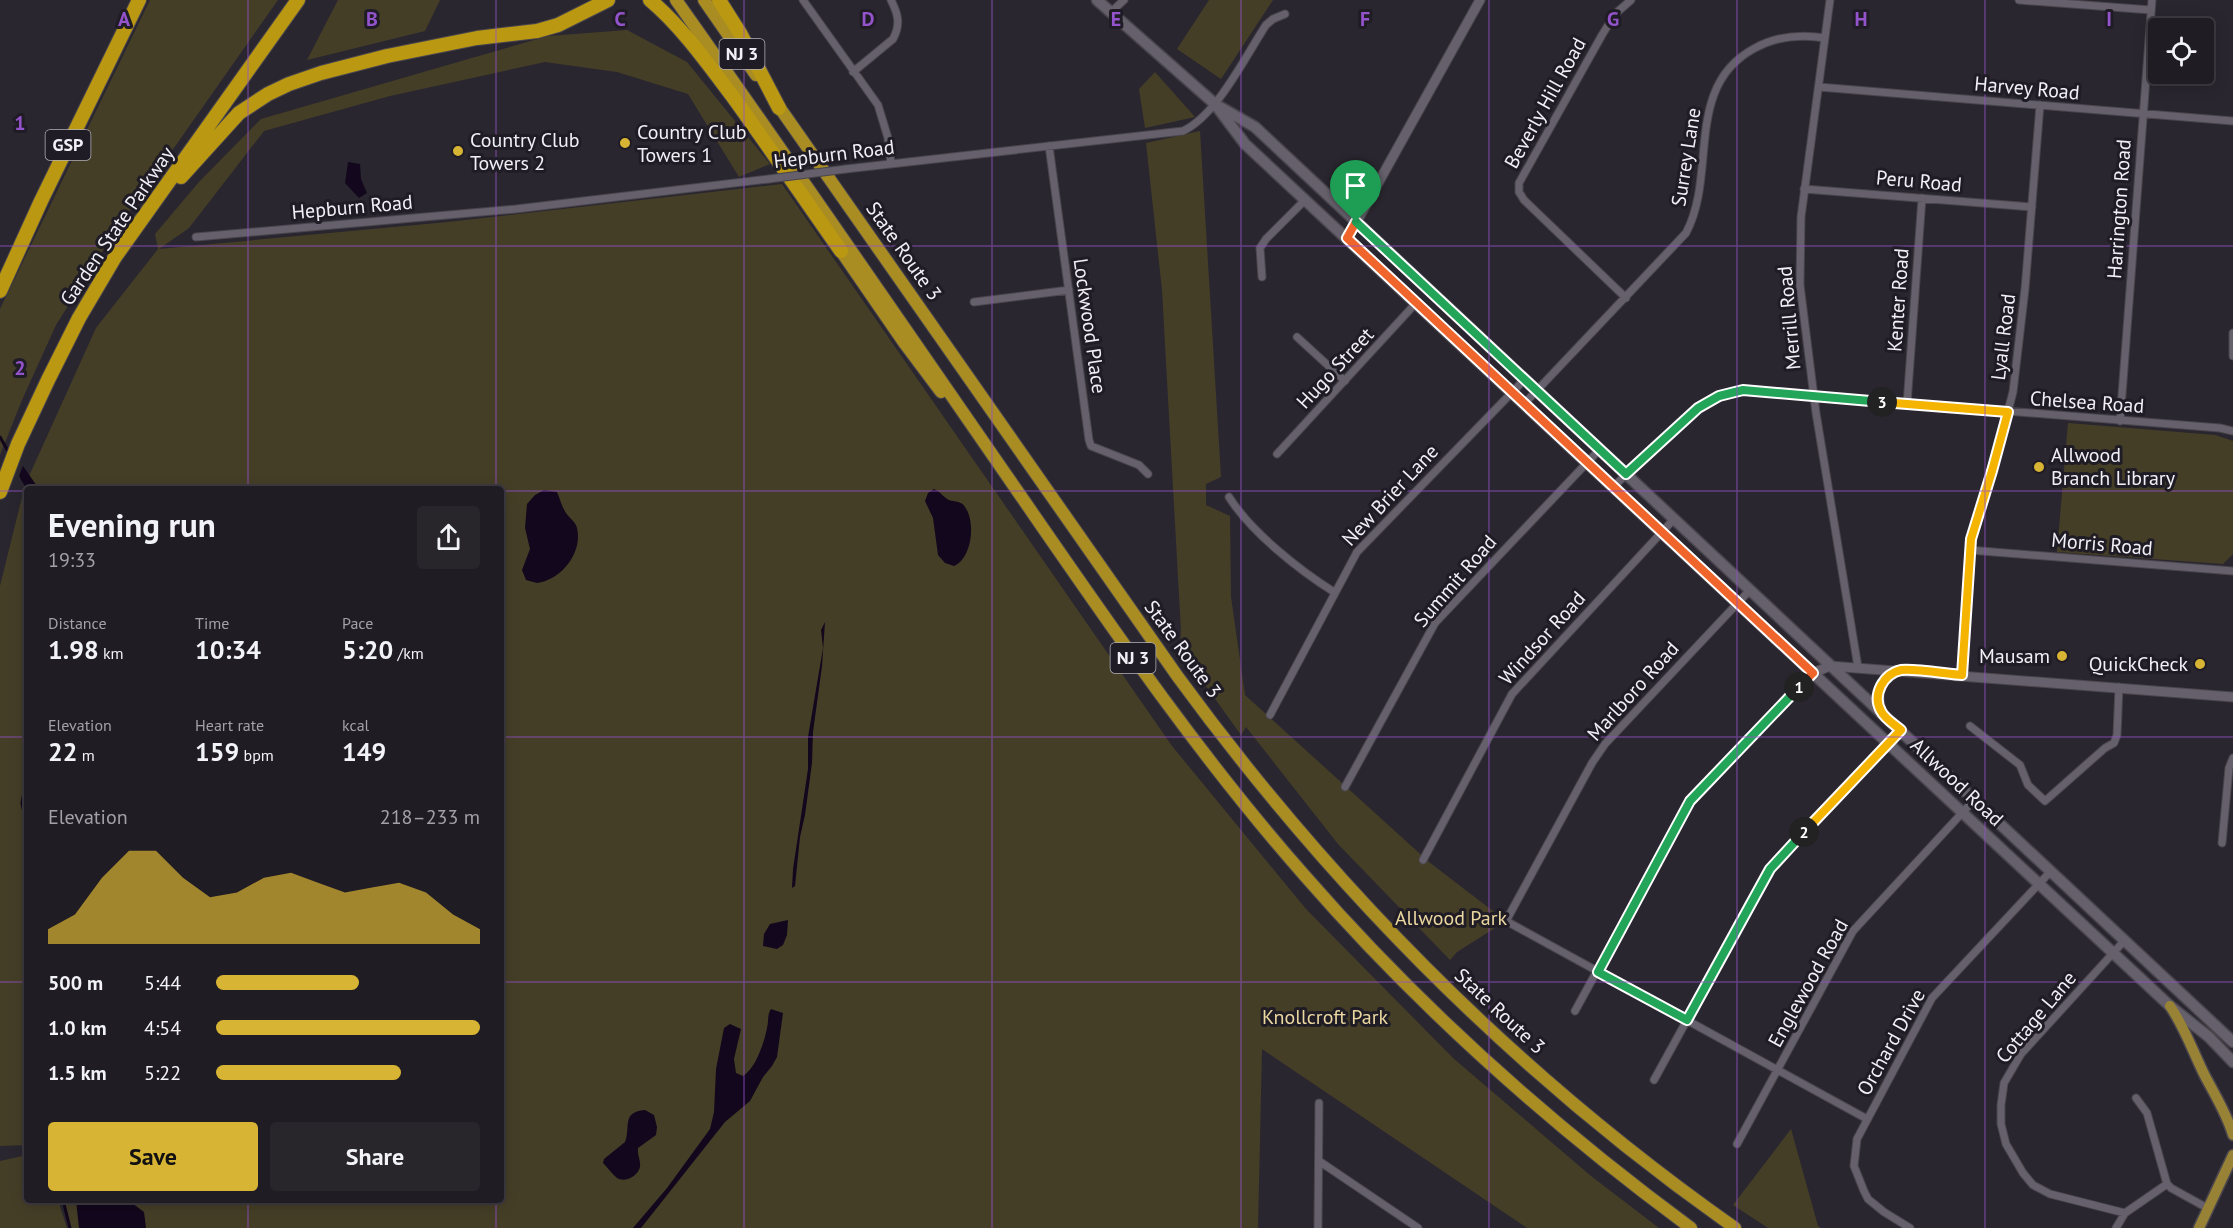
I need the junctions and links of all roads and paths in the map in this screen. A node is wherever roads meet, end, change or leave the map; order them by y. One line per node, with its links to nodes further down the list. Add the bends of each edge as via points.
1 (139, 0): 41 (highway, GSP)
2 (298, 0): 31 (highway, Garden State Parkway)
3 (608, 0): 31 (highway, via 537,31 387,56 289,84 239,113 183,176)
4 (650, 0): 38 (highway, via 717,76)
5 (676, 0): 61 (highway, NJ 3)
6 (704, 0): 25 (highway, State Route 3 / NJ 3)
7 (719, 0): 25 (highway)
8 (803, 0): 21 (street)
9 (891, 0): 21 (street, via 898,15 897,32)
10 (1096, 0): 18 (main road, Allwood Road)
11 (1124, 0): 18 (street)
12 (1480, 0): 35 (street)
13 (1631, 0): 42 (street, Beverly Hill Road, via 1615,14 1602,35 1519,183 1524,200)
14 (1830, 0): 20 (street, Merrill Road)
15 (2019, 0): 17 (street)
16 (2152, 0): 17 (street, Harrington Road)
17 (2151, 10): 26 (street, Harrington Road)
18 (1110, 13): 23 (main road, Allwood Road)
19 (1285, 14): 23 (street, Hepburn Road, via 1266,25)
20 (1825, 38): 22 (street, Merrill Road); 42 (street, Surrey Lane, via 1806,35 1768,41 1748,51 1720,79 1707,119 1691,224)
21 (853, 72): 29 (street, via 883,116)
22 (1819, 87): 24 (street, Harvey Road); 30 (street, Merrill Road)
23 (1215, 104): 28 (street, Hepburn Road, via 1202,120 1183,132); 33 (main road, Allwood Road, via 1245,144); 35 (main road, Allwood Road, via 1255,127)
24 (2040, 105): 26 (street, Harvey Road); 34 (street, Lyall Road)
25 (779, 108): 117 (highway, State Route 3 / NJ 3, via 1178,677 1300,833 1412,955 1507,1046 1617,1139)
26 (2143, 114): 27 (street, Harvey Road); 56 (street, Harrington Road)
27 (2233, 121)
28 (1049, 146): 29 (street, Hepburn Road); 40 (street, Lockwood Place)
29 (891, 163): 36 (street, Hepburn Road, bridge, via 516,209)
30 (1804, 189): 32 (street, Peru Road); 52 (street, Merrill Road, via 1800,285)
31 (158, 196): 65 (highway, Garden State Parkway, via 79,318)
32 (1922, 198): 34 (street, Peru Road); 54 (street, Kenter Road)
33 (1305, 200): 37 (main road, Allwood Road); 39 (street, via 1260,248)
34 (2032, 207): 55 (street, Lyall Road)
35 (1356, 222): 37 (street); 48 (main road, Allwood Road)
36 (196, 237)
37 (1347, 238): 44 (main road, Allwood Road)
38 (841, 251): 61 (highway, via 925,372)
39 (1262, 277)
40 (1069, 290): 43 (street); 62 (street, Lockwood Place, via 1091,446 1139,465)
41 (0, 291)
42 (1626, 298): 50 (street, Surrey Lane)
43 (974, 302)
44 (1416, 303): 49 (street, Hugo Street); 51 (main road, Allwood Road)
45 (2233, 333): 47 (street)
46 (1297, 337): 49 (street)
47 (2233, 356)
48 (1525, 379): 50 (main road, Allwood Road); 51 (street, New Brier Lane)
49 (1345, 381): 59 (street, Hugo Street)
50 (1537, 391): 53 (street, Surrey Lane); 58 (main road, Allwood Road)
51 (1513, 393): 53 (main road, Allwood Road); 72 (street, New Brier Lane, via 1357,552)
52 (1814, 397): 54 (street, Chelsea Road); 63 (street, Chelsea Road, via 1743,390 1719,396 1698,408); 75 (street, Merrill Road)
53 (1524, 404): 60 (main road, Allwood Road)
54 (1906, 404): 55 (street, Chelsea Road)
55 (2008, 412): 56 (street, Chelsea Road); 69 (street, Lyall Road)
56 (2120, 421): 57 (street, Chelsea Road)
57 (2233, 431)
58 (1600, 449): 60 (street, Summit Road); 63 (main road, Allwood Road)
59 (1277, 454)
60 (1587, 462): 64 (main road, Allwood Road); 87 (street, Summit Road, via 1435,622)
61 (1000, 466): 116 (highway, NJ 3, via 1187,731 1327,902 1411,990 1500,1073 1592,1152)
62 (1148, 474)
63 (1626, 474): 64 (street, Chelsea Road); 67 (main road, Allwood Road)
64 (1614, 486): 68 (main road, Allwood Road)
65 (1, 488)
66 (1229, 497): 72 (street, via 1237,510 1274,545 1311,578)
67 (1674, 519): 68 (street, Windsor Road); 71 (main road, Allwood Road)
68 (1662, 531): 73 (main road, Allwood Road); 91 (street, Windsor Road, via 1512,694)
69 (1969, 550): 70 (street, Morris Road); 78 (street, Lyall Road)
70 (2233, 572)
71 (1750, 590): 73 (street, Marlboro Road); 74 (main road, Allwood Road)
72 (1334, 592): 82 (street, New Brier Lane)
73 (1737, 602): 77 (main road, Allwood Road); 96 (street, Marlboro Road, via 1605,744 1506,921)
74 (1830, 666): 75 (street); 77 (street); 81 (main road, Allwood Road)
75 (1858, 667): 76 (street)
76 (1900, 670): 78 (street); 81 (street, via 1880,686 1877,696)
77 (1813, 673): 85 (main road, Allwood Road); 96 (street, via 1690,801)
78 (1962, 675): 79 (street)
79 (2119, 687): 80 (street); 83 (street, via 2114,743 2045,801 2028,785 2019,765)
80 (2233, 697)
81 (1881, 712): 84 (main road, Allwood Road)
82 (1270, 715)
83 (1970, 726)
84 (1901, 730): 85 (street); 88 (main road, Allwood Road)
85 (1889, 743): 89 (main road, Allwood Road); 99 (street, via 1770,869)
86 (2233, 758): 90 (street)
87 (1345, 787)
88 (1975, 799): 89 (street, Englewood Road); 92 (main road, Allwood Road)
89 (1963, 812): 93 (main road, Allwood Road); 102 (street, Englewood Road, via 1853,931)
90 (2222, 843)
91 (1423, 860)
92 (2051, 871): 93 (street, Orchard Drive); 94 (main road, Allwood Road)
93 (2039, 883): 95 (main road, Allwood Road); 106 (street, Orchard Drive, via 1932,998)
94 (2124, 940): 95 (street, Cottage Lane); 100 (main road, Allwood Road)
95 (2114, 952): 97 (main road, Allwood Road); 113 (street, Cottage Lane, via 2008,1073 2001,1094 2001,1124 2006,1144 2033,1185 2057,1197)
96 (1598, 972): 98 (street); 99 (street)
97 (2170, 1005): 101 (main road, Allwood Road); 107 (main road)
98 (1575, 1011)
99 (1687, 1020): 102 (street); 103 (street)
100 (2233, 1042)
101 (2233, 1062)
102 (1778, 1070): 106 (street); 108 (street, Englewood Road)
103 (1654, 1080)
104 (2136, 1098): 111 (street, via 2147,1113)
105 (1319, 1103): 110 (street)
106 (1867, 1119): 118 (street, Orchard Drive, via 1854,1149 1856,1174 1869,1199)
107 (2233, 1135)
108 (1737, 1144)
109 (2233, 1155): 112 (main road)
110 (1318, 1161): 114 (street); 115 (street)
111 (2167, 1184): 112 (street); 113 (street)
112 (2208, 1209): 120 (main road)
113 (2125, 1213): 119 (street)
114 (1318, 1228)
115 (1418, 1228)
116 (1691, 1228)
117 (1735, 1228)
118 (1911, 1228)
119 (2116, 1228)
120 (2199, 1228)

